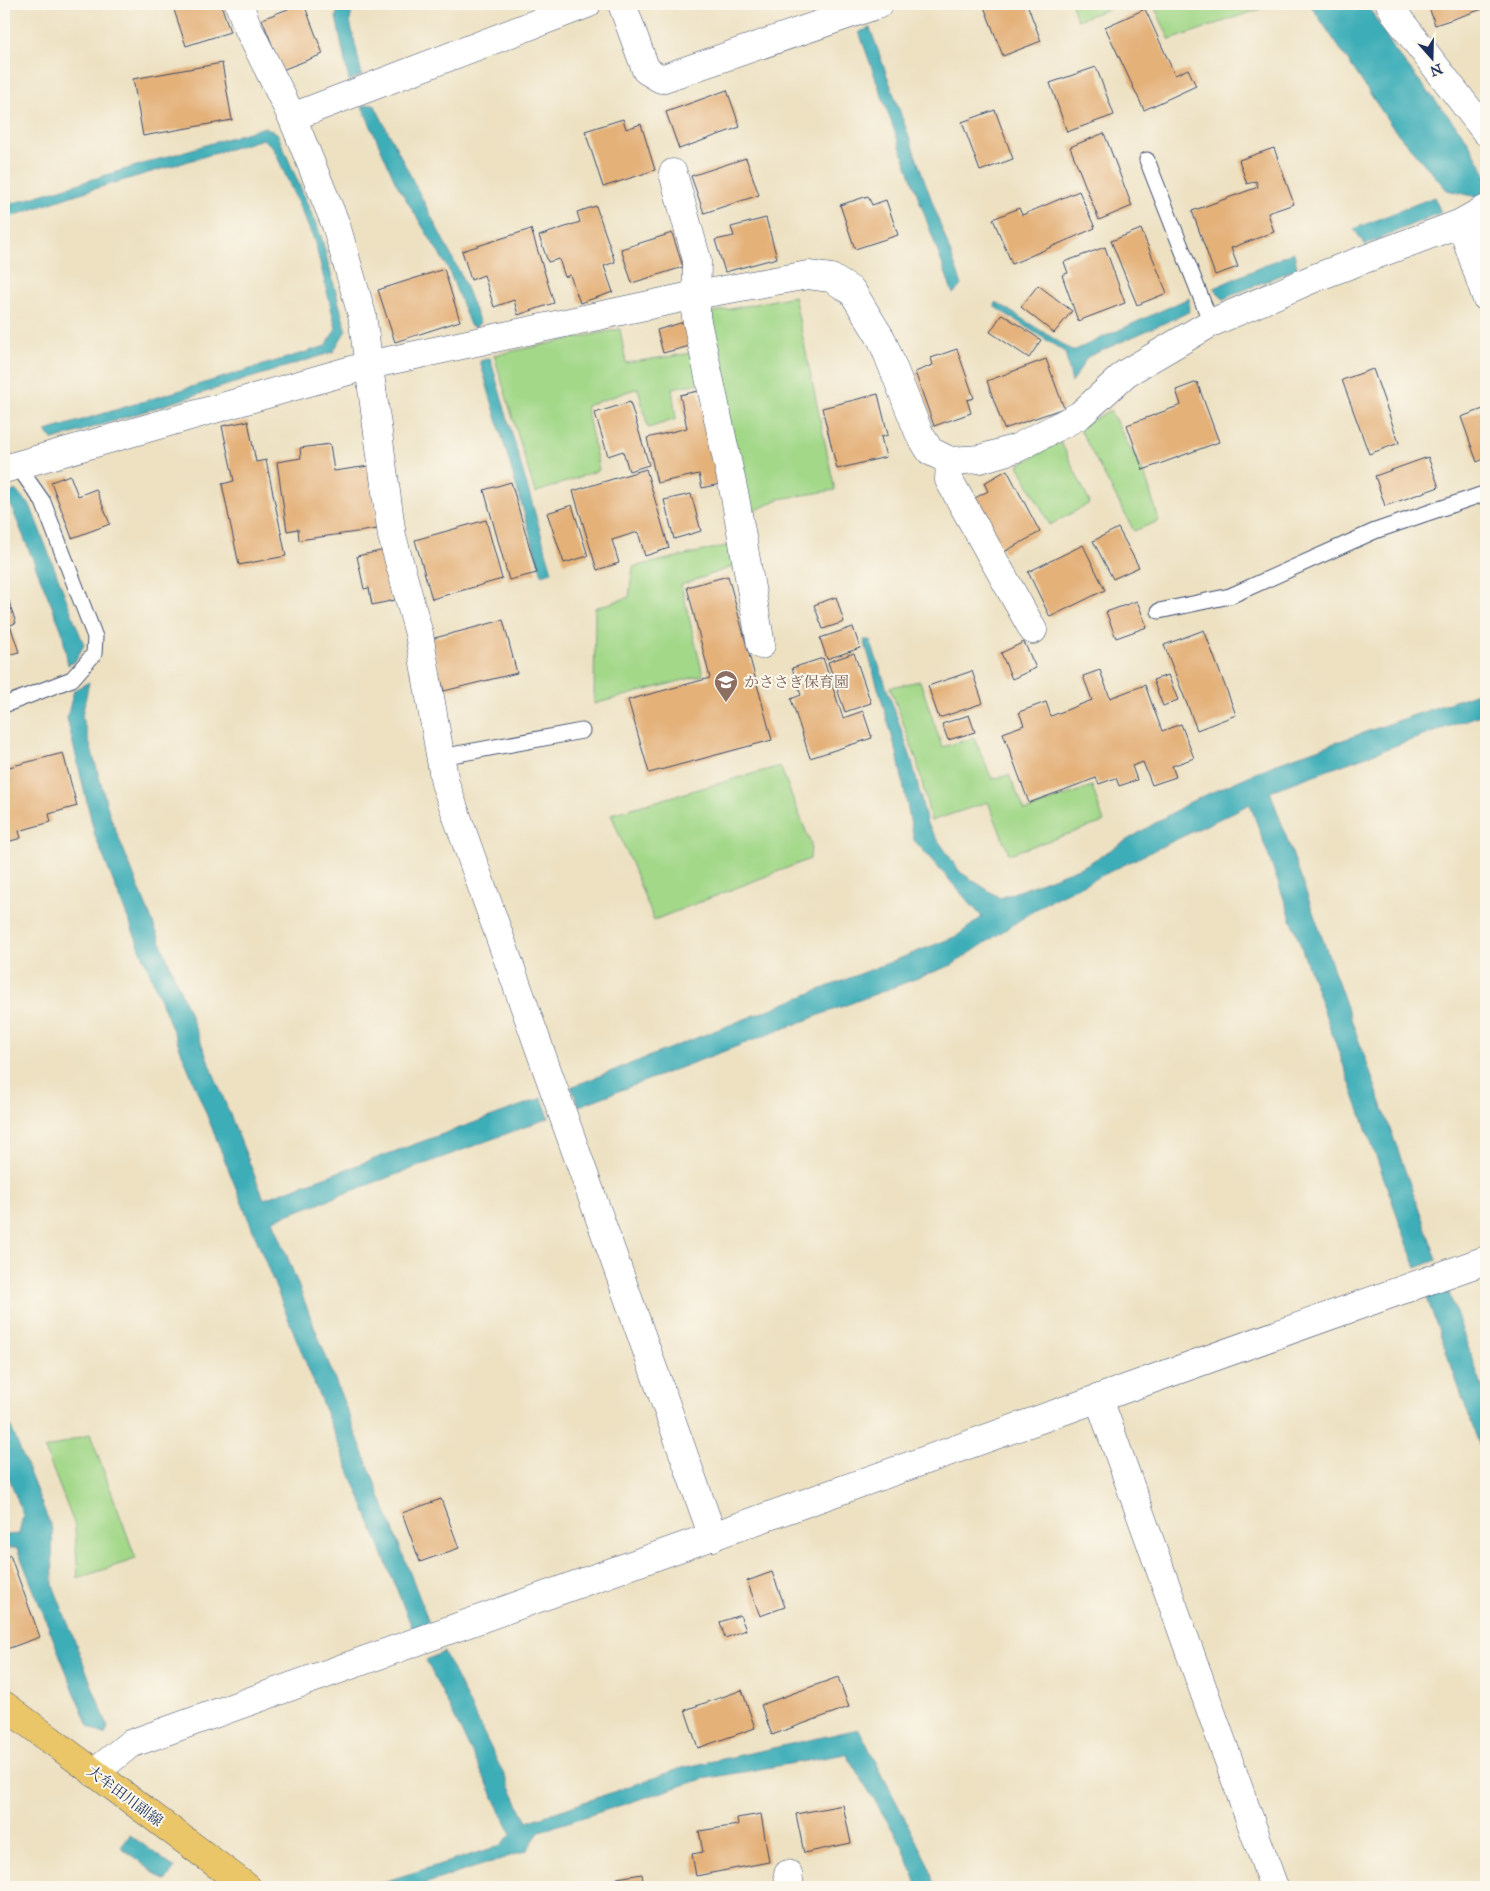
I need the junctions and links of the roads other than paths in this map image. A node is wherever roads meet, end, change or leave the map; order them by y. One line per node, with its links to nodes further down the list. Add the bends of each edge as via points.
1 (239, 4): 6 (street)
2 (587, 4): 6 (street)
3 (622, 4): 4 (street, via 646,70 661,79)
4 (879, 4)
5 (1390, 4): 7 (street)
6 (292, 117): 14 (street, via 336,226 362,315)
7 (1486, 132)
8 (1147, 160): 13 (lane)
9 (673, 173): 11 (street, via 697,260)
10 (1474, 216): 12 (street); 13 (street, via 1317,277)
11 (696, 295): 14 (street); 15 (street, via 808,275 831,278 852,291 882,340 919,433 930,451); 20 (street, via 696,317 735,497)
12 (1486, 297)
13 (1211, 323): 15 (street, via 1126,373 1080,415 1017,448 980,459)
14 (369, 365): 16 (street); 23 (street, via 392,536 419,634)
15 (950, 461): 19 (street, via 949,480)
16 (10, 467): 21 (lane, via 43,502 95,637 94,654 72,679)
17 (1486, 493): 18 (lane, via 1374,531 1230,596)
18 (1160, 611)
19 (1033, 630)
20 (761, 645)
21 (4, 706)
22 (582, 731): 23 (lane)
23 (441, 757): 26 (street, via 445,783)
24 (1486, 1260): 25 (street)
25 (1099, 1398): 26 (street); 31 (street)
26 (713, 1536): 28 (street, via 130,1744)
27 (4, 1705): 28 (main road, 大牟田川副線)
28 (94, 1773): 29 (main road, 大牟田川副線)
29 (222, 1879): 30 (main road, 大牟田川副線)
30 (247, 1887)
31 (1274, 1887)

